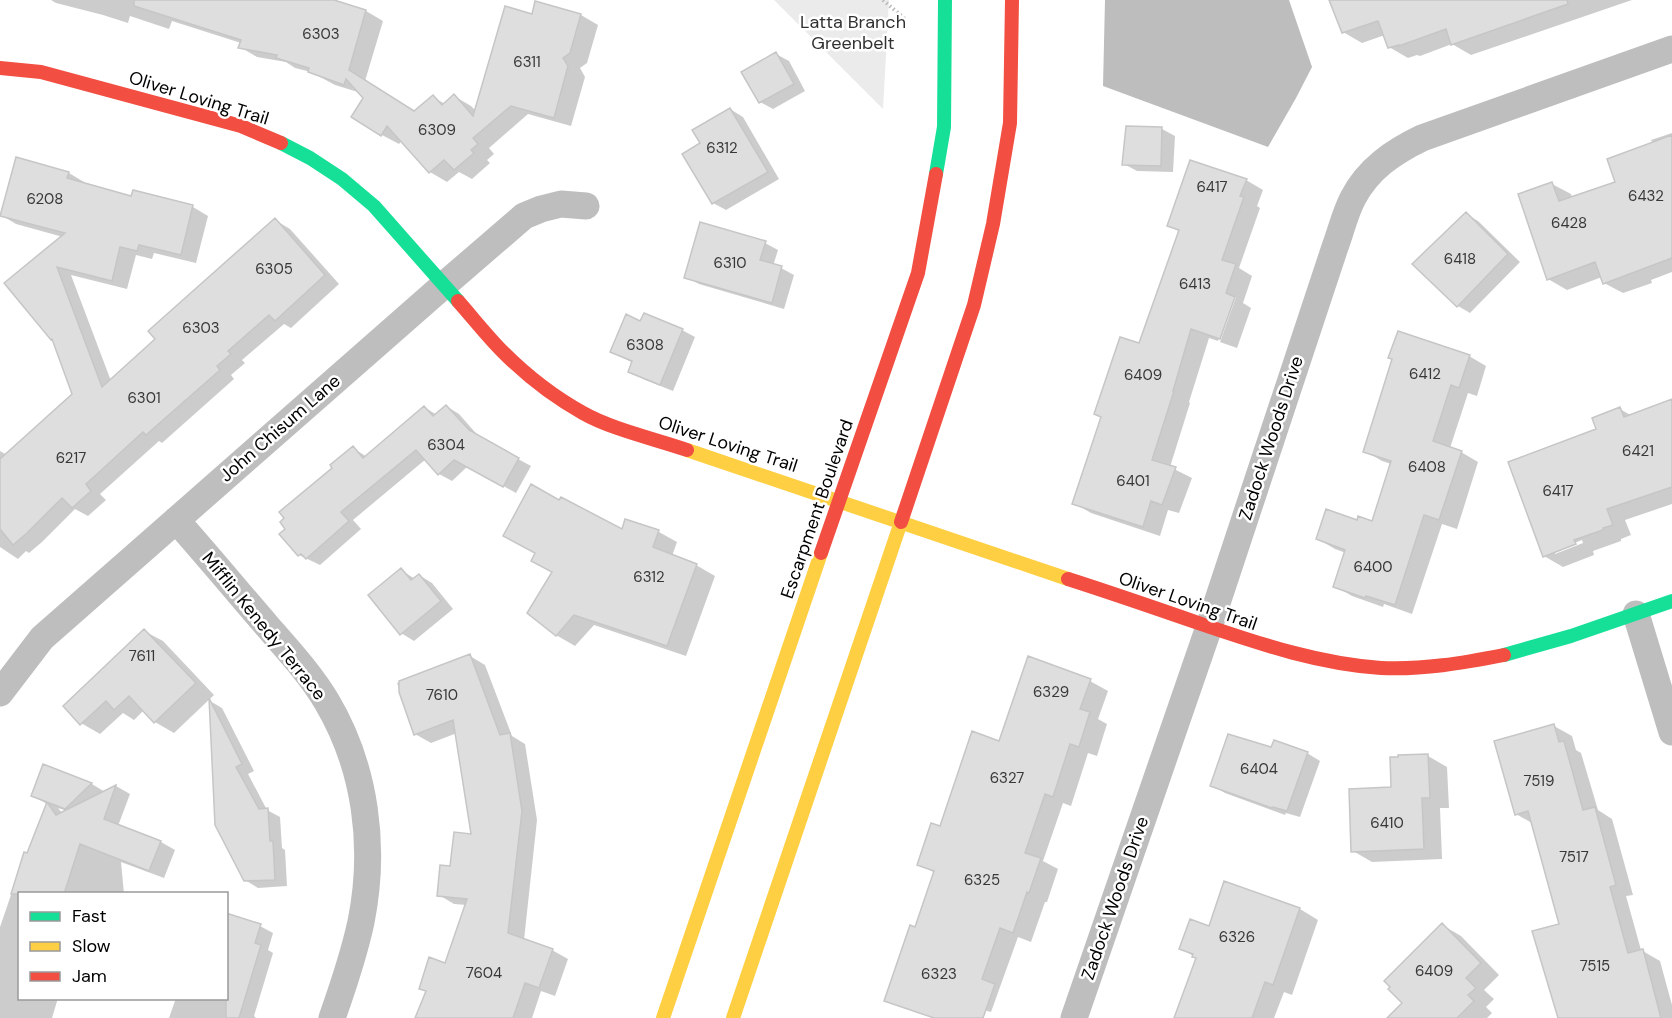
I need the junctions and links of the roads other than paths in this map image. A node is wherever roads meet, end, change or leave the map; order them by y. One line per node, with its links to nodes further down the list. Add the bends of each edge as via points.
1 (945, 0): 7 (main road, Escarpment Boulevard, via 944,127 918,273)
2 (1012, 0): 9 (main road, via 1010,123 993,224 974,305)
3 (1672, 49): 12 (street, Zadock Woods Drive, via 1442,130 1401,148 1375,167 1353,198 1335,247)
4 (0, 68): 6 (main road, Oliver Loving Trail, via 41,72 241,126 273,139 342,179 374,206)
5 (586, 206): 6 (street, John Chisum Lane, via 561,204 524,216)
6 (444, 285): 7 (main road, Oliver Loving Trail, via 503,352 534,380 585,414); 8 (street, John Chisum Lane)
7 (838, 501): 9 (main road, Oliver Loving Trail); 16 (main road, Escarpment Boulevard)
8 (176, 520): 13 (street, John Chisum Lane, via 42,638); 15 (street, Mifflin Kenedy Terrace, via 306,672 327,703 359,776 366,809 365,893 361,922)
9 (901, 522): 12 (main road, Oliver Loving Trail); 17 (main road)
10 (1672, 601): 11 (main road, Oliver Loving Trail)
11 (1636, 614): 12 (main road, Oliver Loving Trail, via 1530,649 1477,661 1395,668 1309,657); 14 (street)
12 (1209, 627): 18 (street, Zadock Woods Drive)
13 (0, 693)
14 (1672, 732)
15 (332, 1018)
16 (663, 1018)
17 (733, 1018)
18 (1074, 1018)

